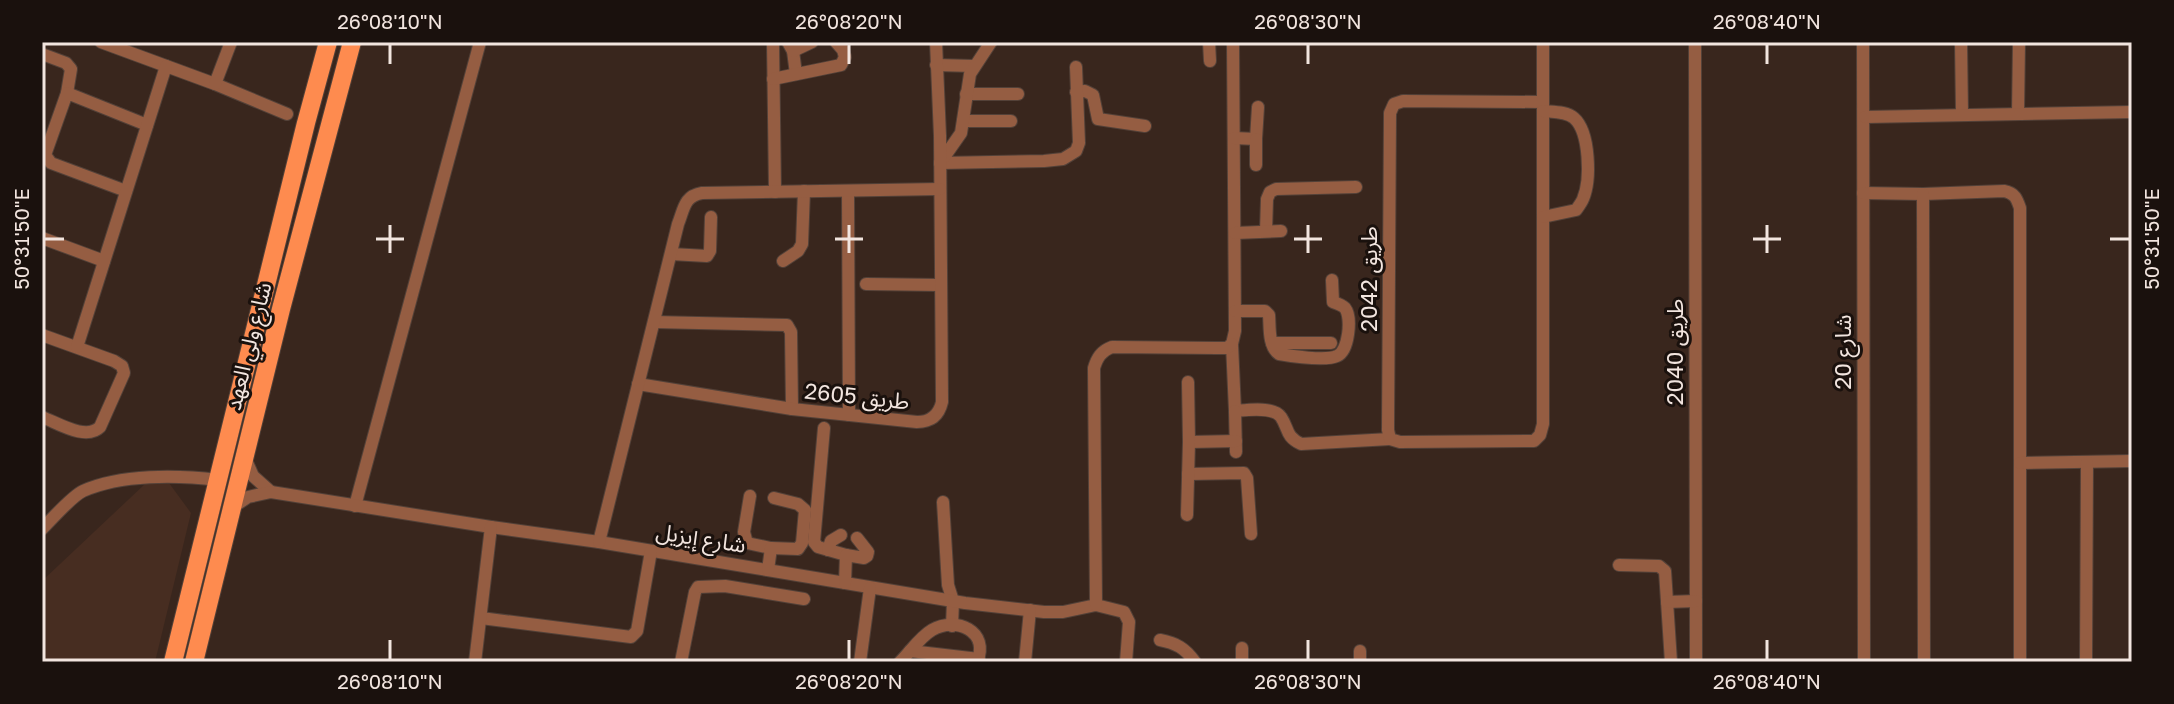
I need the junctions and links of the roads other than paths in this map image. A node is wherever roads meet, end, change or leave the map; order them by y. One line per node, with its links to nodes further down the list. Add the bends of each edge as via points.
1 (101, 42): 22 (street)
2 (231, 42): 27 (street)
3 (328, 42): 88 (main road, شارع ولي العهد)
4 (352, 42): 83 (main road, شارع ولي العهد)
5 (480, 42): 94 (street)
6 (773, 42): 26 (street)
7 (812, 42): 18 (street)
8 (836, 42): 25 (street, via 845,57 841,65)
9 (936, 42): 21 (street, طريق 2605)
10 (991, 42): 23 (street)
11 (1209, 42): 20 (street)
12 (1233, 42): 43 (street)
13 (1543, 42): 33 (street)
14 (1695, 42): 114 (street, طريق 2040)
15 (1863, 42): 38 (street, شارع 20)
16 (1961, 42): 36 (street)
17 (2019, 42): 37 (street)
18 (791, 46): 25 (street)
19 (42, 54): 29 (street, via 71,69)
20 (1210, 61)
21 (936, 65): 23 (street); 45 (street, طريق 2605)
22 (166, 66): 27 (street); 41 (street)
23 (974, 66): 30 (street)
24 (1076, 67): 28 (street)
25 (796, 74): 26 (street)
26 (773, 79): 52 (street)
27 (215, 84): 35 (street)
28 (1076, 92): 42 (street, via 1093,95 1098,119); 45 (street, via 1079,143 1072,155 1044,161)
29 (67, 93): 41 (street); 49 (street, via 47,159)
30 (966, 94): 31 (street); 39 (street)
31 (1018, 94)
32 (1258, 107): 44 (street)
33 (1543, 107): 56 (street); 56 (street, via 1576,120 1587,164 1583,200 1576,210); 81 (street, طريق 2042, via 1394,104)
34 (2132, 112): 37 (street)
35 (287, 114)
36 (1962, 114): 37 (street); 38 (street)
37 (2018, 114)
38 (1865, 117): 53 (street, شارع 20)
39 (963, 121): 40 (street); 45 (street)
40 (1011, 121)
41 (147, 125): 49 (street)
42 (1145, 126)
43 (1234, 138): 44 (street); 59 (street)
44 (1256, 139): 46 (street)
45 (940, 163): 48 (street, طريق 2605)
46 (1256, 165)
47 (1356, 187): 57 (street, via 1276,189 1267,199)
48 (940, 189): 51 (street); 66 (street, طريق 2605)
49 (126, 191): 62 (street)
50 (804, 191): 51 (street); 52 (street); 63 (street, via 802,244)
51 (848, 191): 78 (street)
52 (775, 192): 61 (street, via 692,194)
53 (1863, 193): 54 (street); 139 (street, شارع 20)
54 (1923, 194): 86 (street, via 2004,191 2014,195 2020,208); 140 (street)
55 (711, 217): 61 (street, via 707,256)
56 (1543, 217): 81 (street, via 1540,435 1534,441)
57 (1266, 231): 58 (street); 59 (street)
58 (1281, 231)
59 (1235, 233): 67 (street)
60 (42, 238): 62 (street)
61 (671, 254): 68 (street)
62 (104, 261): 73 (street)
63 (783, 261)
64 (1332, 280): 70 (street, via 1333,302 1347,311 1344,351 1327,358 1285,355)
65 (866, 284): 66 (street)
66 (941, 285): 78 (street, طريق 2605, via 938,412 922,422)
67 (1235, 311): 70 (street, via 1265,311); 72 (street)
68 (654, 322): 75 (street); 76 (street, via 787,325)
69 (42, 335): 73 (street)
70 (1272, 343): 71 (street)
71 (1331, 343)
72 (1232, 344): 77 (street); 117 (street, via 1112,347 1096,359)
73 (77, 347): 79 (street, via 122,366 124,373 100,427 87,434)
74 (1188, 382): 82 (street)
75 (638, 384): 76 (street, طريق 2605); 102 (street)
76 (792, 409): 78 (street, طريق 2605)
77 (1235, 411): 81 (street, via 1277,413 1288,434 1301,444); 82 (street, via 1236,446)
78 (849, 415)
79 (42, 417)
80 (824, 428): 104 (street, via 814,542)
81 (1390, 439)
82 (1189, 442): 87 (street)
83 (245, 458): 89 (main road, شارع ولي العهد); 90 (street, via 253,476)
84 (2132, 461): 85 (street)
85 (2087, 462): 86 (street); 142 (street)
86 (2020, 463): 141 (street)
87 (1188, 474): 96 (street); 99 (street, via 1244,473)
88 (218, 480): 89 (main road); 98 (street, via 144,478 107,484 81,492); 127 (main road, شارع ولي العهد)
89 (237, 485): 95 (main road, شارع ولي العهد)
90 (271, 492): 94 (street, شارع إيزيل); 95 (street)
91 (750, 496): 103 (street, via 747,543)
92 (774, 498): 103 (street, via 805,510 798,549)
93 (943, 502): 115 (street, via 948,585)
94 (355, 506): 97 (street, شارع إيزيل)
95 (233, 507): 128 (main road, شارع ولي العهد)
96 (1187, 515)
97 (491, 527): 102 (street, شارع إيزيل); 119 (street)
98 (42, 529)
99 (1251, 534)
100 (841, 535): 104 (street)
101 (857, 538): 106 (street, via 867,556)
102 (599, 542): 105 (street, شارع إيزيل)
103 (771, 548): 109 (street)
104 (828, 550): 106 (street)
105 (651, 551): 107 (street, شارع إيزيل); 119 (street, via 637,631 631,637)
106 (846, 555): 110 (street)
107 (729, 563): 109 (street, شارع إيزيل); 111 (street)
108 (1619, 565): 116 (street, via 1663,568)
109 (768, 570): 110 (street, شارع إيزيل)
110 (845, 583): 112 (street, شارع إيزيل)
111 (725, 586): 113 (street); 130 (street, via 696,589)
112 (870, 588): 115 (street, شارع إيزيل); 131 (street)
113 (804, 599)
114 (1696, 601): 116 (street); 122 (street, طريق 2040)
115 (959, 602): 118 (street, شارع إيزيل); 120 (street)
116 (1667, 602): 121 (street)
117 (1096, 605): 118 (street, شارع إيزيل, via 1063,612); 134 (street, شارع إيزيل, via 1124,612 1129,622)
118 (1030, 610): 133 (street)
119 (481, 618): 129 (street)
120 (958, 627): 125 (street, via 932,630); 126 (street, via 972,630 980,639)
121 (1669, 632): 122 (street); 137 (street)
122 (1696, 632): 138 (street, طريق 2040)
123 (1160, 640): 135 (street, via 1176,643)
124 (1242, 648): 136 (street)
125 (914, 656): 126 (street); 132 (street)
126 (978, 661)
127 (173, 662)
128 (194, 662)
129 (475, 662)
130 (681, 662)
131 (860, 662)
132 (900, 662)
133 (1025, 662)
134 (1126, 662)
135 (1195, 662)
136 (1242, 662)
137 (1671, 662)
138 (1696, 662)
139 (1864, 662)
140 (1924, 662)
141 (2020, 662)
142 (2086, 662)

